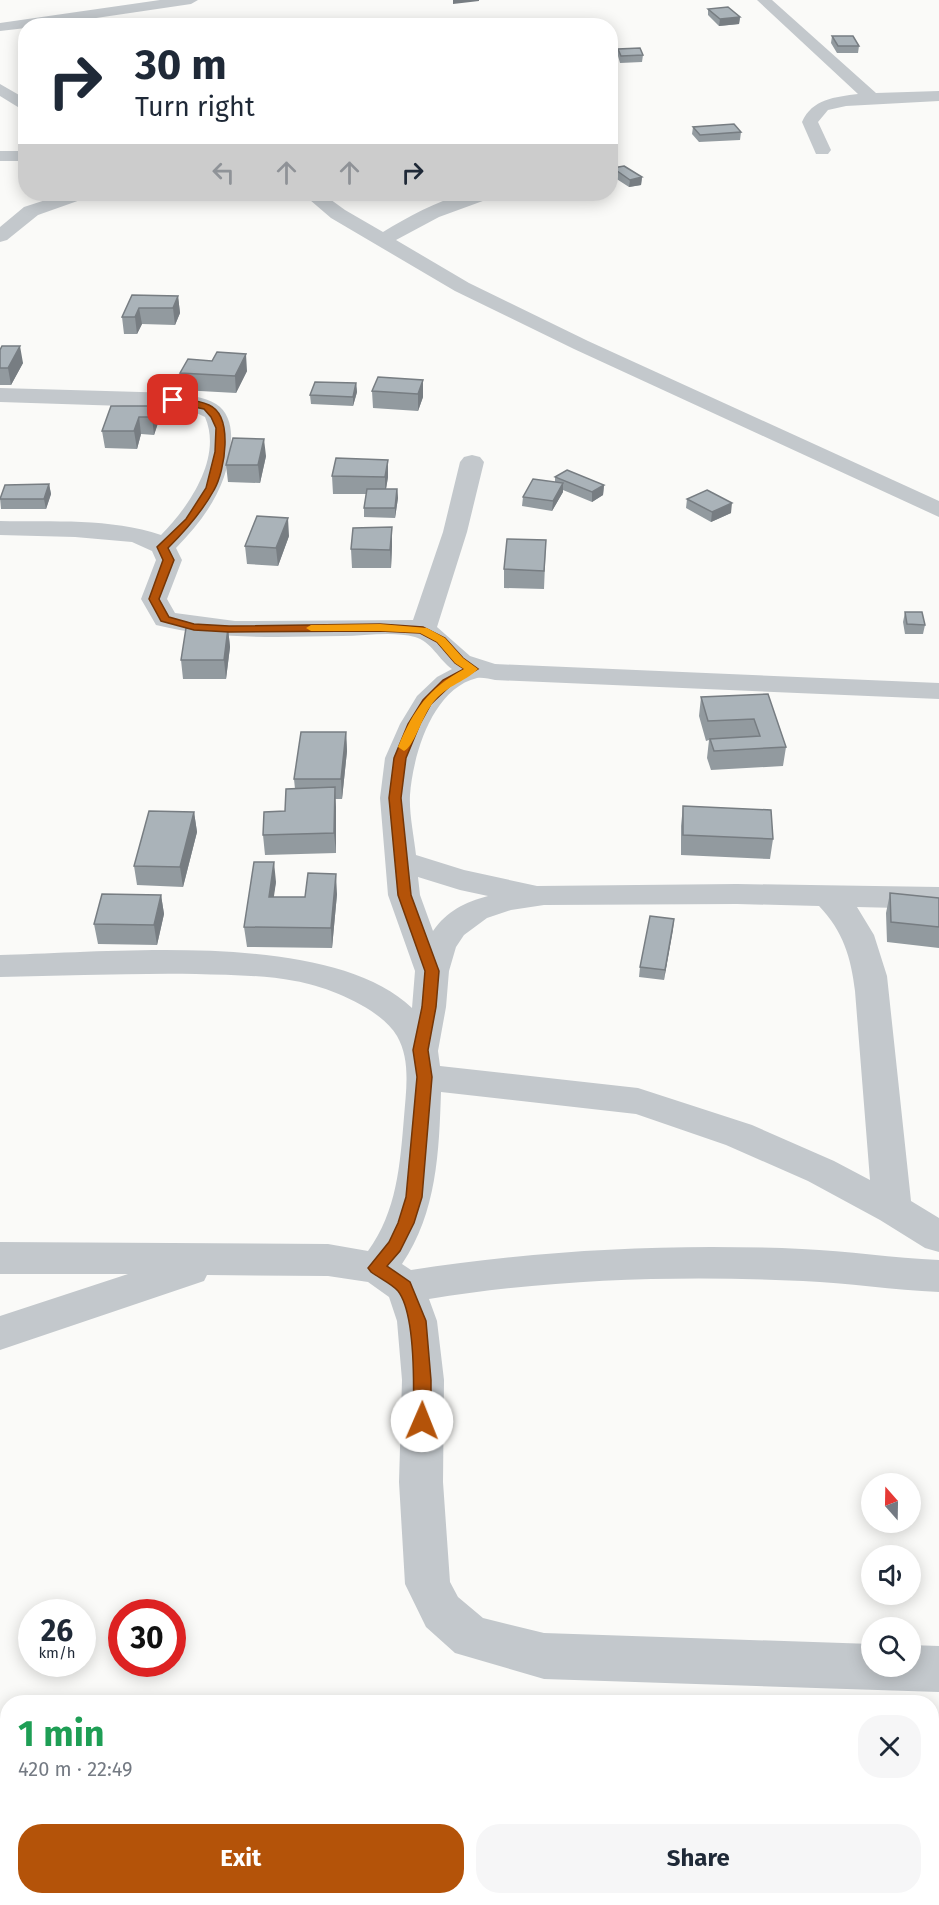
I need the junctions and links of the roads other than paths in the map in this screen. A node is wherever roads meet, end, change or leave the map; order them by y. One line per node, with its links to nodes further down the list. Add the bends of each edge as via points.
1 (191, 0): 3 (street)
2 (764, 0): 8 (street)
3 (64, 18)
4 (18, 24): 5 (street)
5 (0, 27)
6 (0, 89): 9 (street)
7 (939, 96): 8 (street)
8 (873, 99): 10 (street, via 823,106 814,112 810,122)
9 (18, 101)
10 (822, 150)
11 (0, 156): 12 (street)
12 (18, 156)
13 (60, 201): 16 (street, via 31,211)
14 (321, 201): 17 (street)
15 (460, 201): 17 (street, via 419,218)
16 (0, 236)
17 (382, 241): 20 (street, via 462,287 581,345)
18 (0, 395): 22 (street, via 173,400 207,407 220,428 220,452 211,488 189,521)
19 (472, 462): 23 (street, via 455,532)
20 (939, 510)
21 (0, 528): 22 (street, via 134,535)
22 (163, 547): 23 (street, via 169,560 154,599 165,619 194,627 229,629)
23 (423, 630): 24 (street, via 441,640 459,661)
24 (473, 669): 25 (street, via 572,677); 26 (street, via 447,683 427,702 400,758 395,798)
25 (939, 692)
26 (402, 861): 27 (street, via 460,880); 31 (street, via 404,895)
27 (544, 895): 28 (street); 31 (street, via 476,910 453,927 440,946)
28 (828, 896): 29 (street); 33 (street, via 846,914 867,960)
29 (939, 898)
30 (0, 966): 32 (street, via 191,963 283,967 339,982 383,1002 407,1025)
31 (432, 971): 32 (street)
32 (422, 1063): 33 (street, via 638,1101 739,1135 821,1171); 38 (street, via 414,1197 394,1246)
33 (893, 1209): 34 (street)
34 (939, 1237)
35 (0, 1258): 36 (street)
36 (215, 1261): 38 (street, via 328,1260); 39 (street)
37 (939, 1276): 38 (street, via 805,1265 719,1263)
38 (391, 1277): 40 (street, via 417,1321 423,1380 421,1482 428,1584 442,1612 471,1637 544,1656)
39 (0, 1333)
40 (939, 1669)

